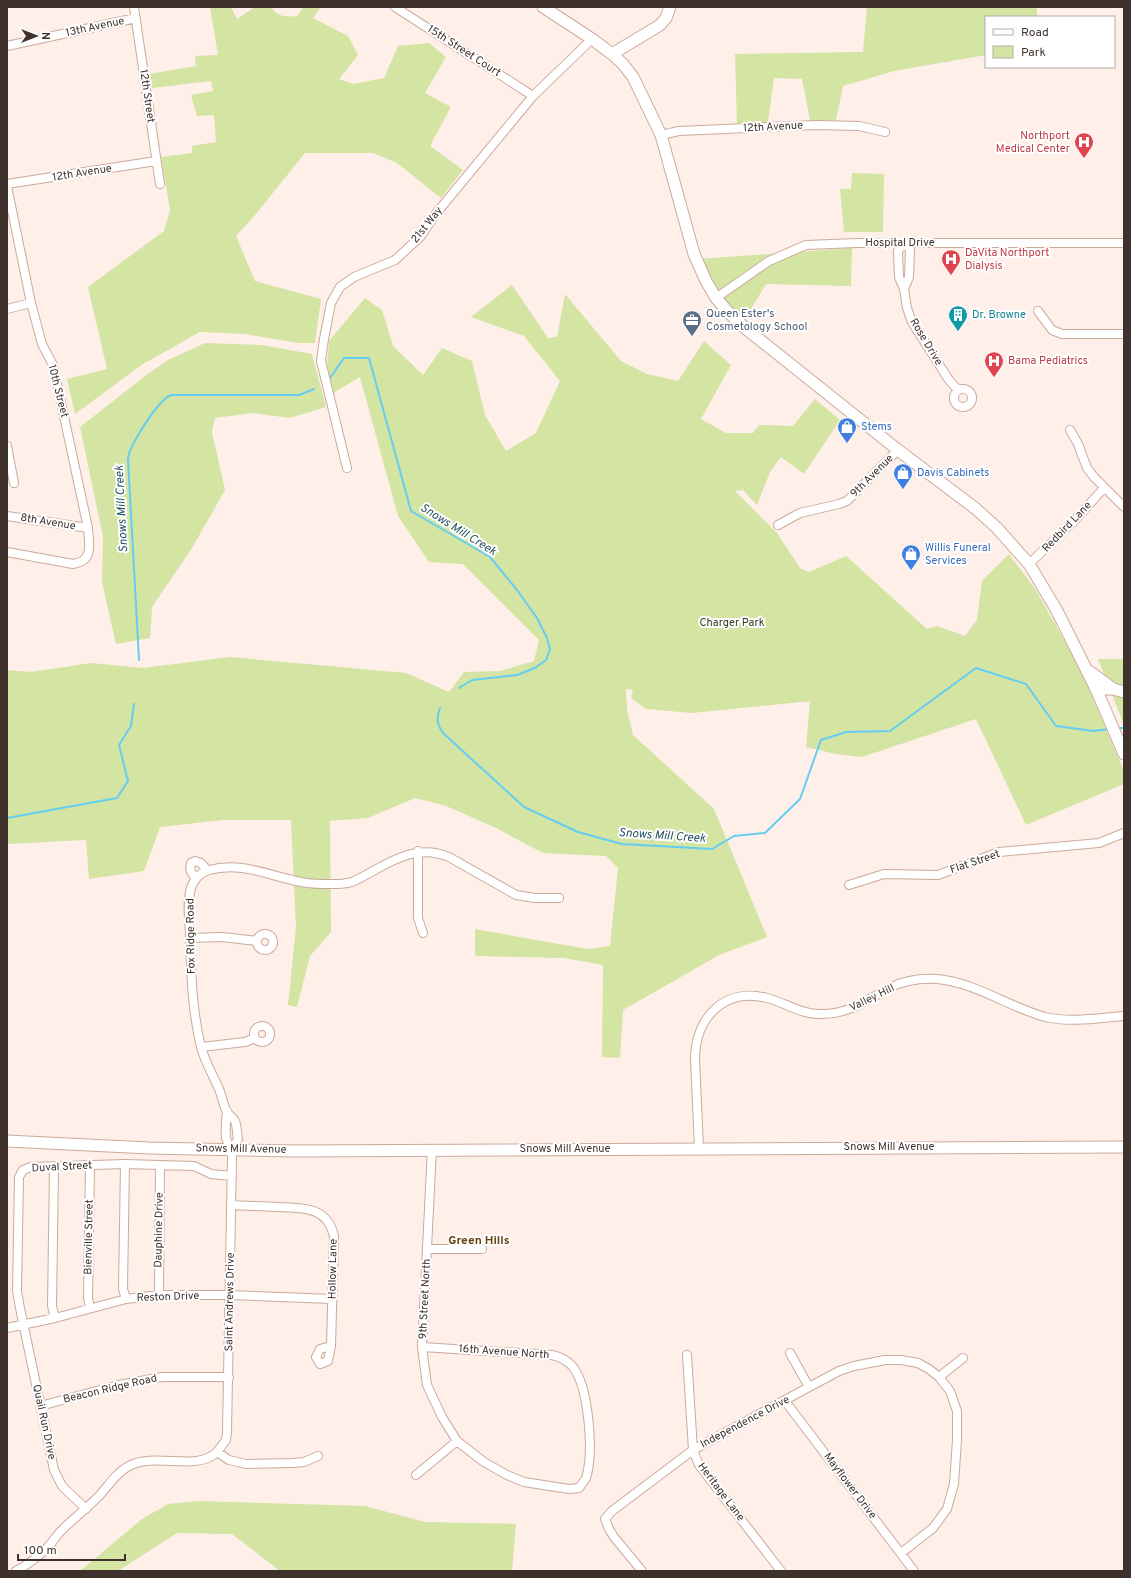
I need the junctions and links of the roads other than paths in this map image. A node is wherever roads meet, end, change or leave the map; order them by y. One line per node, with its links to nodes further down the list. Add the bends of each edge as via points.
1 (134, 7): 5 (street, 12th Street)
2 (395, 7): 9 (street, 15th Street Court)
3 (543, 7): 6 (main road)
4 (670, 7): 8 (main road, via 660,25)
5 (136, 18): 7 (street, 13th Avenue); 12 (street, 12th Street)
6 (592, 39): 8 (main road); 9 (street, 21st Way)
7 (7, 46)
8 (612, 54): 11 (main road, via 633,77)
9 (533, 96): 26 (street, 21st Way, via 434,216 421,236 395,260 354,277 340,287 331,303 321,361)
10 (885, 132): 11 (street, 12th Avenue, via 859,126 816,125 679,131)
11 (661, 135): 17 (main road, via 694,254)
12 (156, 161): 13 (street, 12th Street); 14 (street, 12th Avenue)
13 (160, 184)
14 (7, 185): 18 (street, 10th Street)
15 (904, 243): 16 (street, Hospital Drive); 17 (street, Hospital Drive, via 806,245 769,261); 22 (street, Rose Drive, via 910,250 909,277 904,289 912,322)
16 (1124, 243)
17 (716, 298): 25 (main road, via 745,328)
18 (31, 303): 19 (street); 32 (street, 10th Street, via 42,344 53,365)
19 (7, 309)
20 (1038, 311): 21 (street, via 1052,330 1062,334)
21 (1124, 334)
22 (958, 390)
23 (1070, 430): 28 (street, via 1087,468)
24 (7, 446): 27 (street)
25 (898, 450): 31 (street, 9th Avenue, via 847,501 800,513); 34 (main road, via 976,509)
26 (347, 468)
27 (14, 483)
28 (1104, 488): 29 (street); 34 (street, Redbird Lane)
29 (1124, 507)
30 (7, 516): 32 (street, 8th Avenue)
31 (778, 525)
32 (88, 528): 33 (street, 10th Street, via 90,548 81,563 73,564)
33 (7, 552)
34 (1029, 564): 35 (main road, via 1056,609)
35 (1085, 667): 36 (main road); 37 (main road)
36 (1113, 688): 37 (main road); 38 (main road)
37 (1097, 691): 39 (main road)
38 (1124, 692)
39 (1122, 751)
40 (1124, 833): 44 (street, Flat Street, via 1099,843 999,852 938,875 884,874)
41 (418, 852): 42 (street, via 398,857 360,878 343,884 308,884 243,868); 45 (street, via 440,853 516,895); 46 (street, via 418,918)
42 (207, 870): 43 (street); 43 (street, via 201,863 191,863 189,868)
43 (196, 878): 47 (street, Fox Ridge Road, via 191,889)
44 (849, 885)
45 (559, 898)
46 (423, 933)
47 (190, 938): 48 (street, via 222,937); 51 (street, Fox Ridge Road, via 192,988)
48 (257, 941)
49 (1124, 1016): 54 (street, Valley Hill, via 1058,1019 954,982 937,979 902,983 856,1007 834,1014 813,1014 754,996 732,999 719,1005 709,1014 698,1035 695,1054)
50 (255, 1038): 51 (street, via 245,1042)
51 (201, 1047): 55 (street, Fox Ridge Road, via 227,1112 236,1122 238,1139)
52 (7, 1141): 55 (main road, Snows Mill Avenue)
53 (1124, 1147): 54 (main road, Snows Mill Avenue)
54 (699, 1148): 56 (main road, Snows Mill Avenue)
55 (232, 1149): 56 (main road, Snows Mill Avenue); 61 (street, Saint Andrews Drive)
56 (432, 1149): 63 (street, 9th Street North)
57 (125, 1164): 58 (street, Duval Street); 59 (street, Duval Street); 67 (street, via 123,1289)
58 (90, 1165): 60 (street, Duval Street); 69 (street, Bienville Street)
59 (160, 1165): 61 (street, Duval Street, via 194,1166 210,1174); 65 (street, Dauphine Drive)
60 (54, 1167): 70 (street, via 52,1306); 71 (street, Duval Street, via 31,1167 18,1177 17,1290)
61 (232, 1176): 62 (street, Saint Andrews Drive)
62 (231, 1205): 66 (street, Saint Andrews Drive); 68 (street, Hollow Lane, via 305,1208 327,1220 334,1236)
63 (427, 1249): 64 (street); 74 (street, 9th Street North)
64 (482, 1249)
65 (159, 1296): 66 (street, Reston Drive); 67 (street, Reston Drive)
66 (229, 1296): 68 (street, Reston Drive); 78 (street, Saint Andrews Drive)
67 (126, 1299): 69 (street, Reston Drive)
68 (332, 1299): 73 (street, Hollow Lane)
69 (90, 1308): 70 (street, Reston Drive)
70 (55, 1318): 71 (street, Reston Drive)
71 (23, 1325): 72 (street, Reston Drive); 82 (street, Quail Run Drive)
72 (7, 1328)
73 (331, 1346)
74 (422, 1347): 83 (street, 9th Street North, via 427,1384 442,1417); 83 (street, 16th Avenue North, via 536,1353 561,1357 574,1369 581,1386 588,1412 590,1456 585,1480 579,1488 569,1489 524,1482 484,1462)
75 (790, 1353): 80 (street)
76 (687, 1355): 84 (street, Heritage Lane)
77 (963, 1358): 79 (street)
78 (229, 1377): 82 (street, Beacon Ridge Road, via 162,1377 119,1385); 85 (street, Saint Andrews Drive, via 226,1440)
79 (939, 1377): 80 (street, Independence Drive, via 918,1363 885,1360 854,1366); 89 (street, Independence Drive, via 950,1391 957,1411 954,1484 941,1520)
80 (809, 1387): 81 (street, Independence Drive)
81 (785, 1401): 84 (street, Independence Drive); 89 (street, Mayflower Drive)
82 (40, 1406): 88 (street, Quail Run Drive, via 57,1479)
83 (457, 1441): 87 (street)
84 (693, 1450): 91 (street, Independence Drive, via 636,1492 605,1519 614,1537); 92 (street, Heritage Lane, via 699,1465)
85 (218, 1452): 86 (street, via 229,1460 246,1464 304,1462); 88 (street, via 204,1460 155,1460 130,1465)
86 (318, 1456)
87 (416, 1475)
88 (86, 1508): 90 (street, via 60,1532 48,1548)
89 (901, 1553): 93 (street, Mayflower Drive)
90 (16, 1571)
91 (642, 1571)
92 (781, 1571)
93 (914, 1571)

